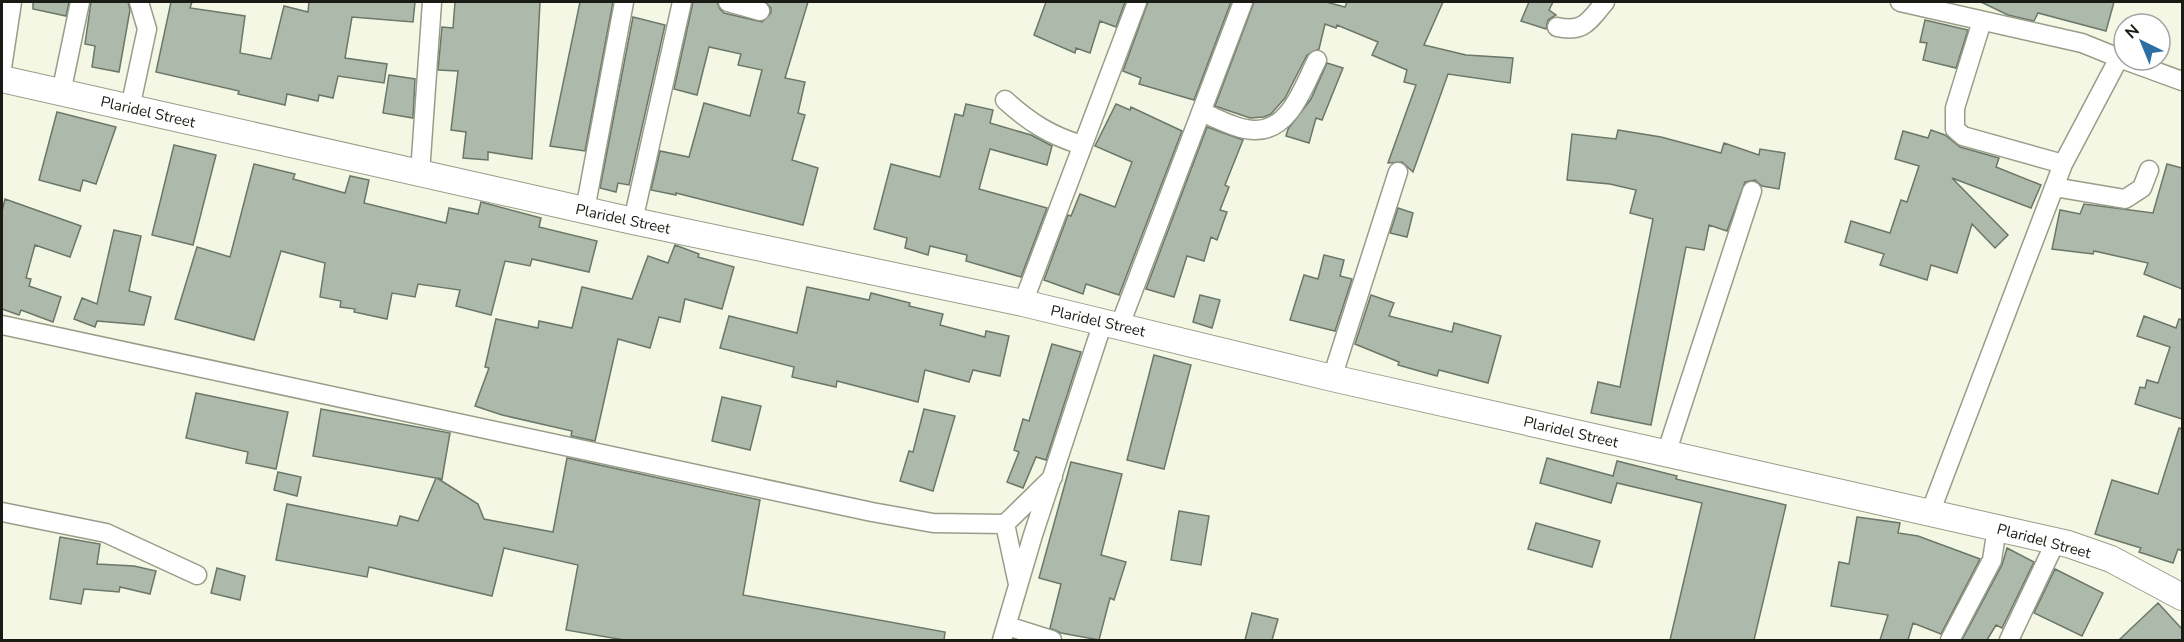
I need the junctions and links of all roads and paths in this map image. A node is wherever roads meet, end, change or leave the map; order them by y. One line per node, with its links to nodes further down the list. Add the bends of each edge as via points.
1 (12, 2): 17 (street)
2 (80, 2): 22 (street)
3 (139, 2): 24 (street, via 147,28)
4 (432, 2): 30 (street)
5 (624, 2): 33 (street)
6 (682, 2): 34 (street)
7 (728, 2): 12 (street)
8 (1137, 2): 26 (street)
9 (1243, 2): 25 (street)
10 (1605, 2): 14 (street, via 1584,26 1571,30)
11 (1900, 2): 13 (street)
12 (760, 11)
13 (1982, 21): 15 (street, via 2082,43); 27 (street, via 1955,108 1955,129 1963,136)
14 (1557, 27)
15 (2112, 55)
16 (1317, 60): 25 (street, via 1297,101 1271,127 1255,130)
17 (2, 68)
18 (2112, 71): 27 (street)
19 (2157, 72): 21 (street)
20 (2, 79): 22 (street, Plaridel Street)
21 (2182, 81)
22 (61, 93): 24 (street, Plaridel Street)
23 (1005, 100): 26 (street, via 1035,126)
24 (130, 108): 30 (street, Plaridel Street)
25 (1201, 112): 36 (street)
26 (1082, 145): 35 (street)
27 (2063, 164): 31 (street)
28 (2148, 170): 31 (street, via 2142,188 2125,199)
29 (1398, 172): 38 (street)
30 (420, 173): 33 (street, Plaridel Street)
31 (2054, 188): 42 (street)
32 (1752, 191): 39 (street)
33 (585, 210): 34 (street, Plaridel Street)
34 (633, 221): 35 (street, Plaridel Street)
35 (1023, 303): 36 (street, Plaridel Street)
36 (1112, 324): 38 (street, Plaridel Street); 40 (street)
37 (2, 325): 43 (street, via 872,512 933,523)
38 (1332, 378): 39 (street, Plaridel Street)
39 (1666, 454): 42 (street, Plaridel Street)
40 (1053, 477): 43 (street); 47 (street)
41 (2, 512): 46 (street, via 106,533)
42 (1930, 513): 44 (street, Plaridel Street)
43 (1005, 524): 47 (street)
44 (1997, 528): 45 (street, Plaridel Street); 51 (street, via 1992,560)
45 (2056, 541): 48 (street, Plaridel Street, via 2111,559); 52 (street)
46 (197, 575)
47 (1018, 587): 49 (street)
48 (2182, 597)
49 (1005, 633): 50 (street)
50 (1052, 640)
51 (1950, 640)
52 (2009, 640)

